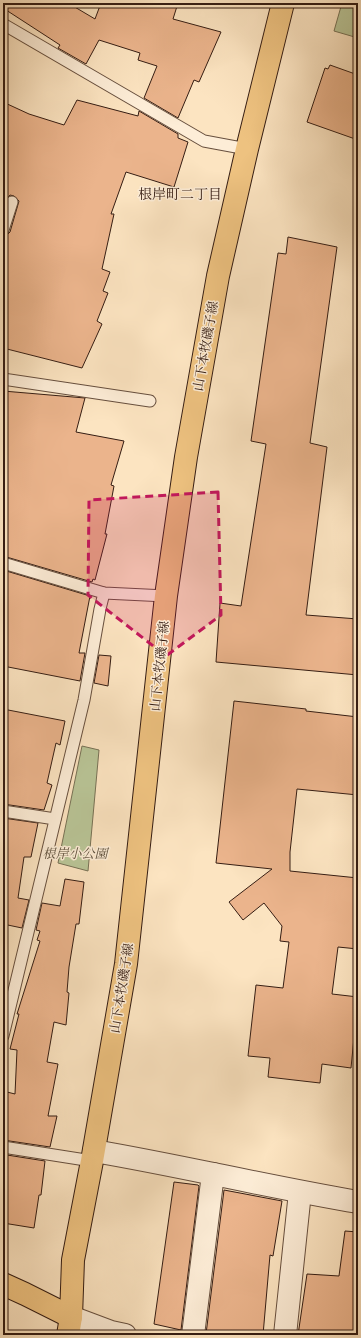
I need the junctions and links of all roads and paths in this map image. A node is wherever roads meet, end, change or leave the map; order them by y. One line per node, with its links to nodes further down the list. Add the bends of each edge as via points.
1 (283, 3): 3 (main road, 山下本牧磯子線)
2 (3, 24): 3 (lane, via 204,141)
3 (247, 149): 10 (main road, 山下本牧磯子線, via 218,276 186,457)
4 (12, 202): 5 (lane)
5 (3, 230)
6 (3, 380): 7 (lane)
7 (150, 401)
8 (3, 563): 9 (lane)
9 (104, 593): 10 (lane); 12 (lane, via 84,700)
10 (166, 596): 15 (main road, 山下本牧磯子線, via 126,964)
11 (3, 811): 12 (lane)
12 (55, 819): 13 (lane)
13 (3, 1036)
14 (3, 1147): 15 (lane)
15 (93, 1156): 16 (street, via 140,1159); 20 (main road, 山下本牧磯子線, via 73,1260)
16 (213, 1174): 17 (street); 22 (street)
17 (300, 1192): 18 (street); 23 (street)
18 (358, 1202)
19 (3, 1284): 20 (main road, via 25,1294)
20 (70, 1326): 21 (street)
21 (125, 1335)
22 (193, 1335)
23 (285, 1335)

